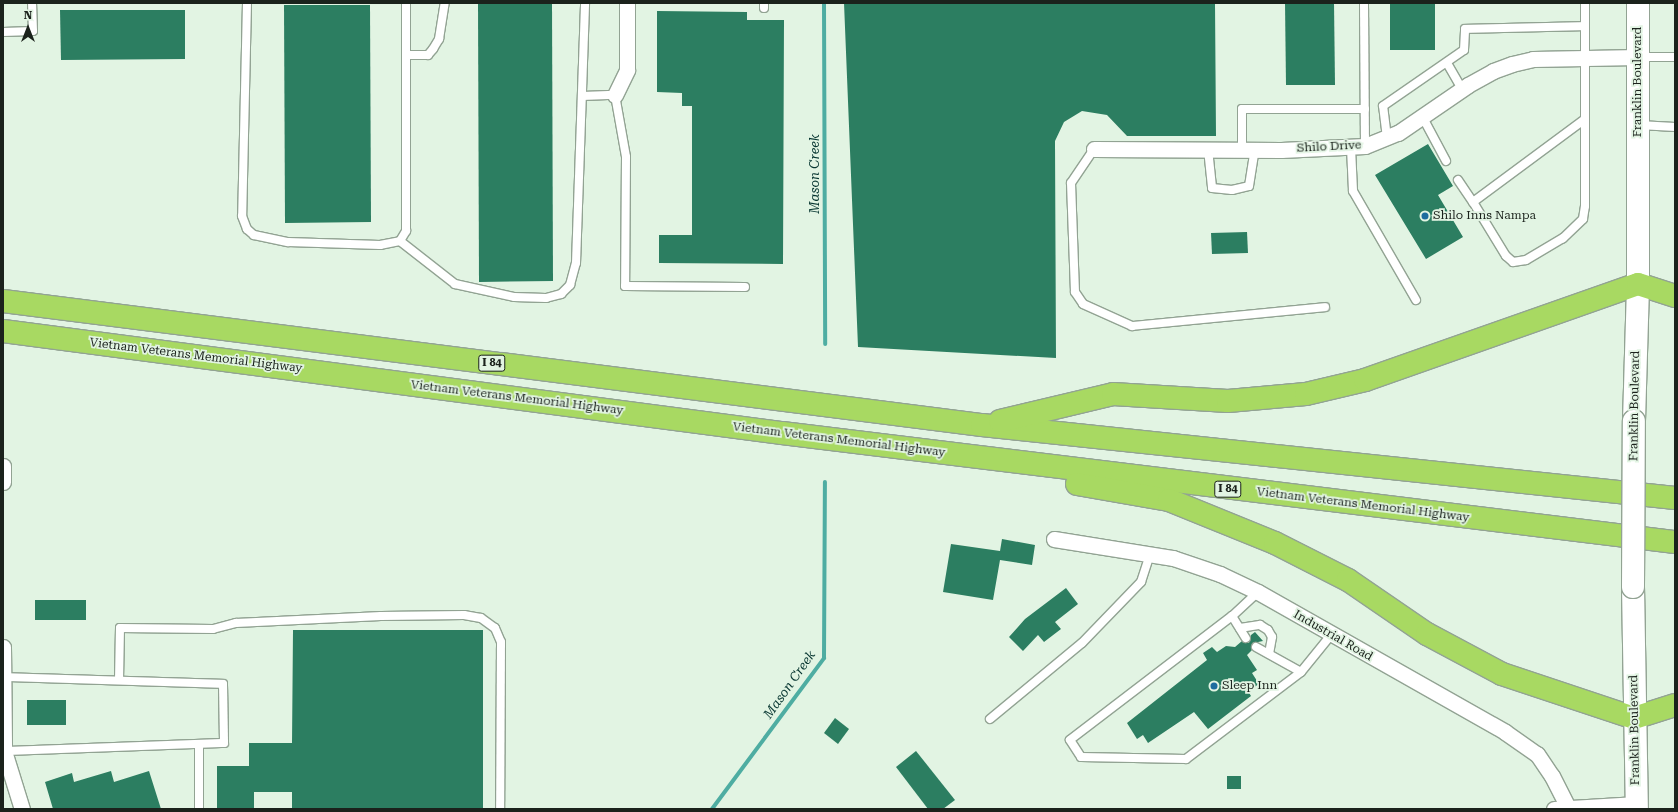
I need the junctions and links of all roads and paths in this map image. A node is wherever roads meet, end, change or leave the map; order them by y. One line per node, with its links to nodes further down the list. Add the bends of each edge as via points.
1 (32, 3): 11 (lane, via 33,31)
2 (247, 3): 33 (lane, via 242,216 247,229 254,235 288,242 380,244)
3 (406, 3): 12 (lane)
4 (445, 3): 12 (lane, via 439,39 433,49 428,55)
5 (585, 3): 19 (lane)
6 (627, 3): 18 (street, via 627,70)
7 (1364, 3): 20 (lane)
8 (1585, 3): 10 (lane)
9 (1638, 3): 14 (main road, Franklin Boulevard)
10 (1585, 26): 13 (lane); 16 (lane, via 1465,29 1464,50)
11 (3, 32)
12 (406, 55): 33 (lane, via 406,231)
13 (1585, 57): 14 (street, Shilo Drive); 17 (street, Shilo Drive, via 1512,64 1493,70); 22 (lane)
14 (1638, 57): 15 (lane); 23 (main road, Franklin Boulevard)
15 (1675, 57)
16 (1446, 63): 17 (lane); 25 (lane, via 1383,106)
17 (1462, 89): 21 (street, Shilo Drive)
18 (615, 95): 19 (lane); 35 (lane, via 626,157 625,286)
19 (582, 96): 33 (lane, via 576,263 570,285 561,294 546,298 514,297 455,284)
20 (1365, 109): 26 (lane); 29 (lane, via 1242,109)
21 (1422, 116): 25 (street, Shilo Drive); 30 (lane)
22 (1585, 119): 32 (lane); 32 (lane, via 1584,214 1579,225 1563,238 1526,260 1512,262)
23 (1638, 125): 24 (lane); 34 (main road, Franklin Boulevard)
24 (1675, 127)
25 (1387, 138): 26 (street, Shilo Drive)
26 (1358, 147): 29 (street, Shilo Drive); 37 (lane, via 1353,191)
27 (1094, 149): 28 (street, Shilo Drive); 39 (lane, via 1071,183 1075,292 1083,304 1132,326)
28 (1208, 149): 29 (street, Shilo Drive); 29 (lane, via 1212,188 1232,190 1249,186)
29 (1249, 149)
30 (1446, 161)
31 (1458, 180): 32 (lane)
32 (1473, 202)
33 (400, 241)
34 (1638, 284): 36 (highway); 41 (highway, via 1365,380 1306,394 1228,401 1113,394); 61 (main road, Franklin Boulevard, bridge, via 1634,421)
35 (745, 287)
36 (1675, 296)
37 (1416, 300)
38 (3, 301): 41 (highway, I 84)
39 (1325, 307)
40 (3, 331): 42 (highway, Vietnam Veterans Memorial Highway / I 84)
41 (982, 425): 45 (highway, I 84)
42 (782, 433): 47 (highway, Vietnam Veterans Memorial Highway / I 84); 61 (highway, via 1169,500 1275,543 1348,580 1427,634 1502,674)
43 (3, 466): 44 (street)
44 (3, 482)
45 (1675, 498)
46 (1054, 539): 48 (street, Industrial Road)
47 (1675, 542)
48 (1150, 555): 49 (street, Industrial Road, via 1173,558 1220,574); 62 (lane, via 1141,582 1087,638)
49 (1258, 592): 50 (lane); 52 (street, Industrial Road)
50 (1232, 616): 51 (lane); 57 (lane, via 1070,740 1081,757 1186,759)
51 (1240, 628): 53 (lane); 56 (lane, via 1260,625 1268,630 1272,637)
52 (1331, 635): 57 (lane); 66 (street, Industrial Road, via 1505,732 1538,754 1552,776)
53 (1246, 638)
54 (3, 647): 58 (street)
55 (1256, 647): 56 (lane)
56 (1269, 654): 57 (lane)
57 (1301, 672)
58 (4, 677): 59 (lane); 64 (street)
59 (119, 680): 63 (lane, via 223,684 224,743); 69 (lane, via 120,628 213,629 236,623 381,616 464,615 481,618 495,628 501,642)
60 (1675, 705): 61 (highway)
61 (1634, 718): 65 (main road, Franklin Boulevard)
62 (990, 719)
63 (198, 744): 64 (lane); 68 (lane)
64 (4, 751): 67 (street)
65 (1637, 807): 66 (street)
66 (1561, 808)
67 (22, 809)
68 (199, 809)
69 (500, 809)

